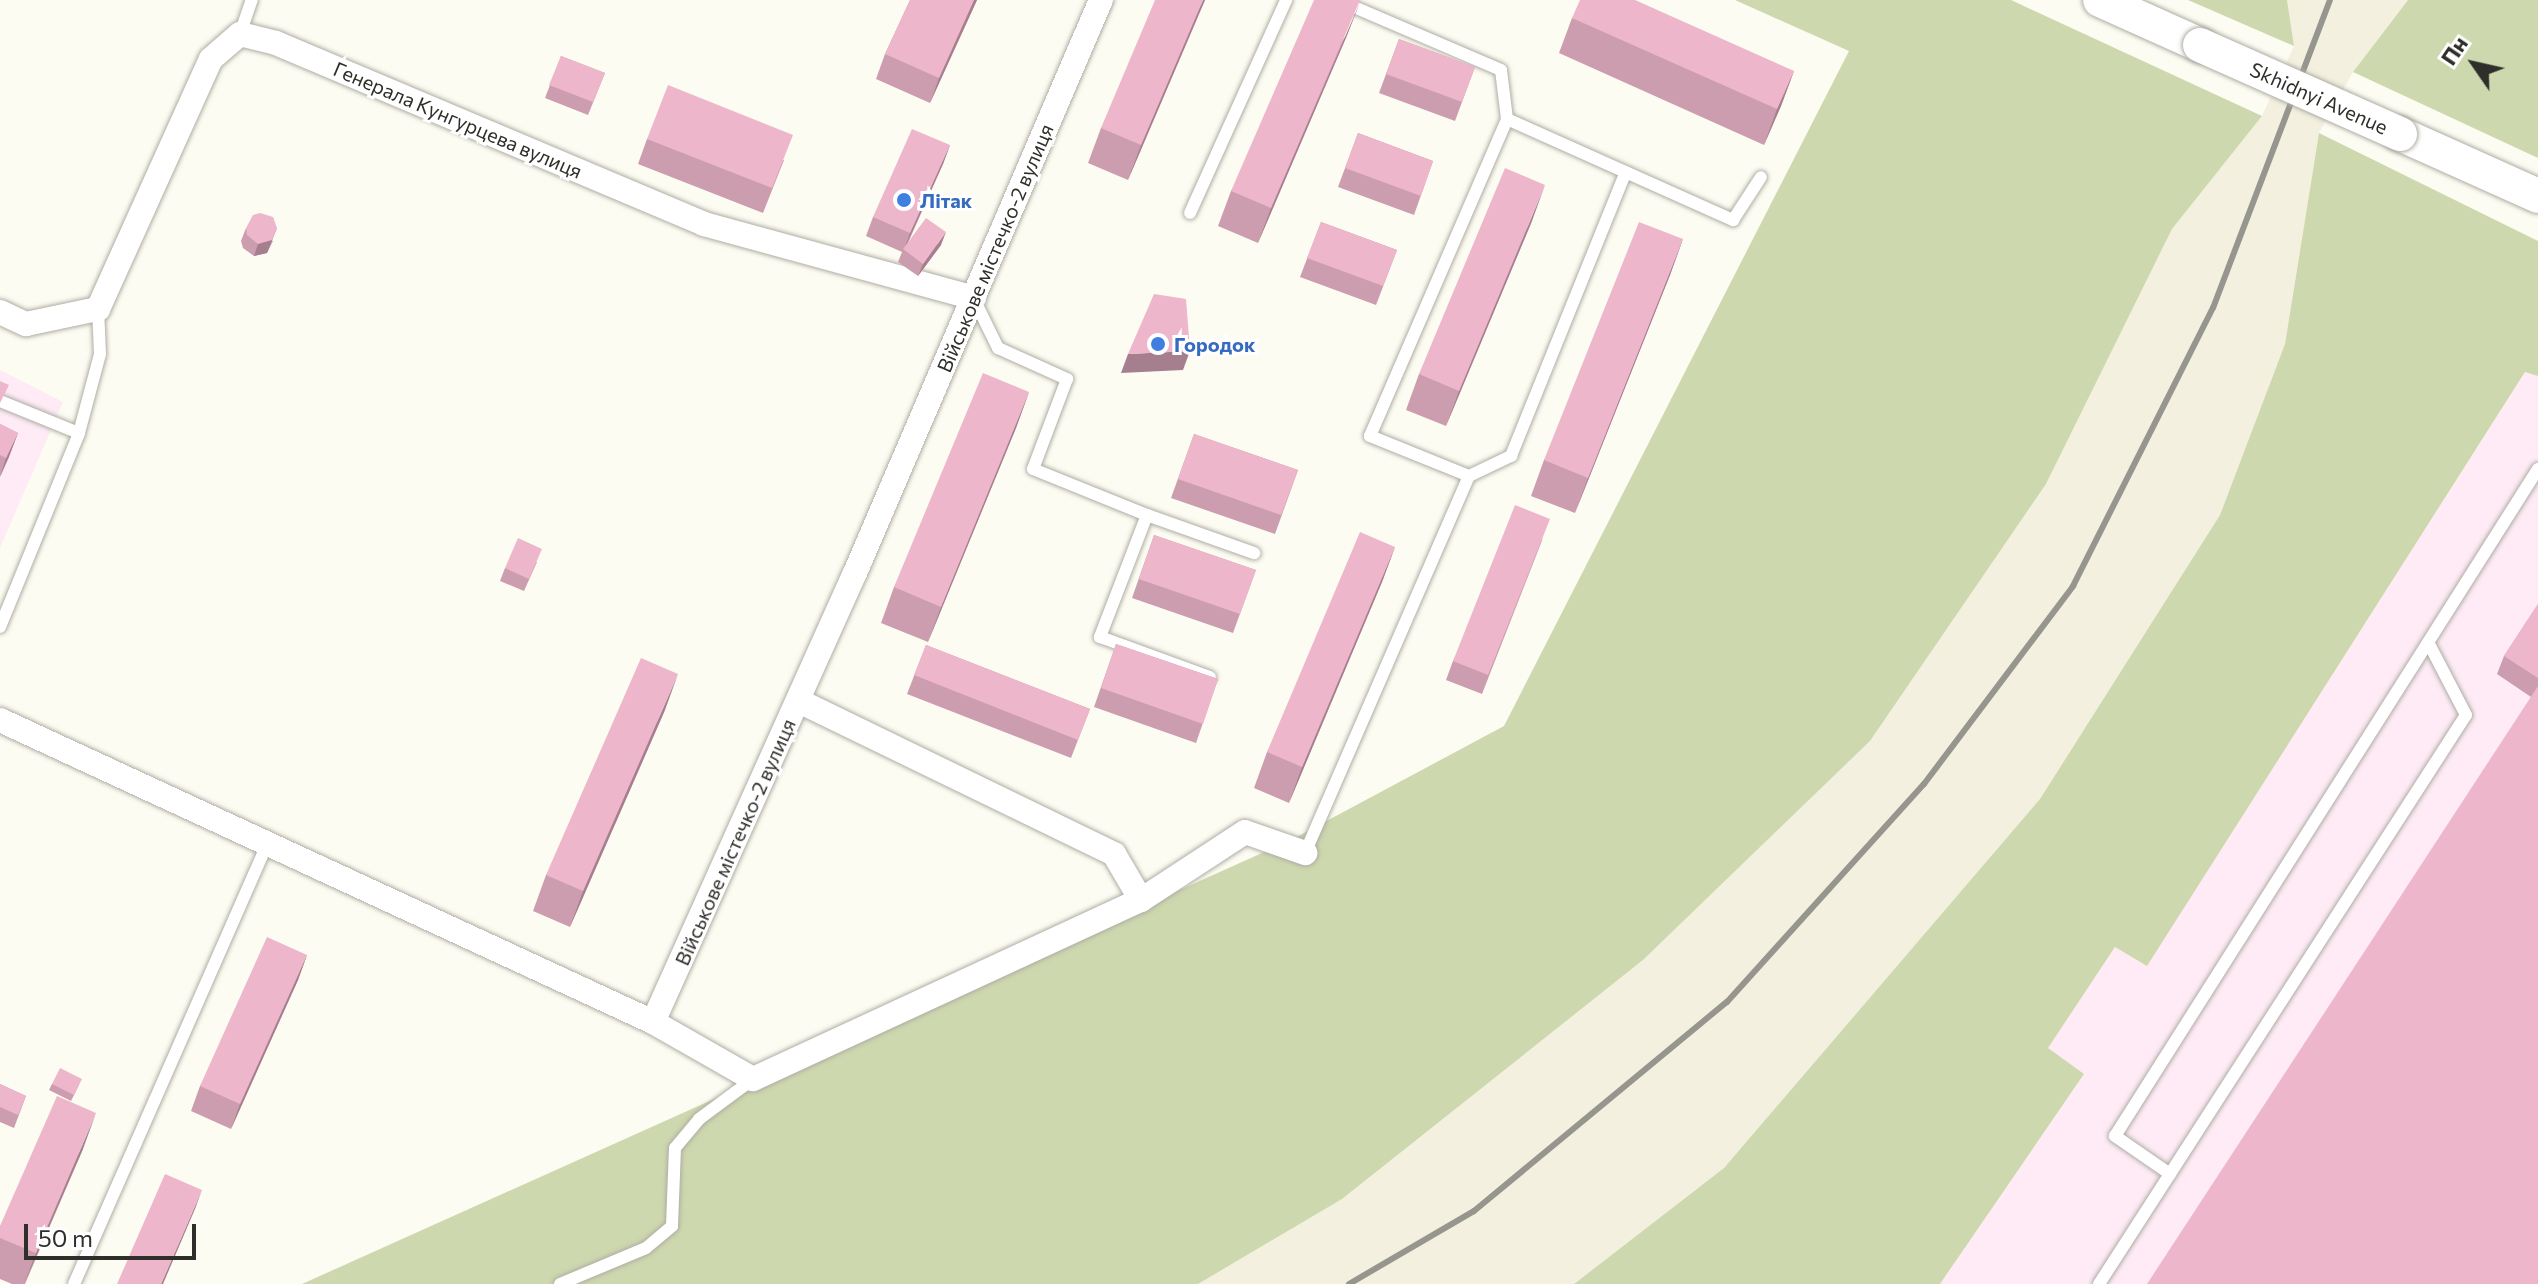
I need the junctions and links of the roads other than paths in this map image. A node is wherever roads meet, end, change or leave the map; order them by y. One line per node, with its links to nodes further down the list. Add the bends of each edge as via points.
1 (252, 0): 6 (lane)
2 (1101, 0): 12 (street, Військове містечко-2 вулиця)
3 (1286, 0): 11 (lane)
4 (1338, 0): 7 (lane, via 1501,70)
5 (2100, 0): 10 (main road, Skhidnyi Avenue, bridge)
6 (240, 34): 12 (street, Генерала Кунгурцева вулиця, via 276,43 704,224); 13 (street, via 211,59)
7 (1507, 119): 8 (lane); 18 (lane, via 1370,436)
8 (1626, 172): 9 (lane, via 1733,220); 18 (lane, via 1511,456)
9 (1761, 177)
10 (2538, 196)
11 (1190, 213)
12 (974, 298): 19 (lane, via 998,348 1067,379 1033,469); 24 (street, Військове містечко-2 вулиця)
13 (98, 309): 14 (street, via 26,324); 16 (lane, via 100,354)
14 (0, 312)
15 (0, 401): 16 (lane)
16 (79, 433): 21 (lane)
17 (2538, 469): 22 (lane)
18 (1469, 476): 27 (lane)
19 (1147, 515): 20 (lane); 23 (lane, via 1100,637)
20 (1254, 553)
21 (0, 627)
22 (2428, 642): 31 (lane, via 2466,715); 31 (lane, via 2115,1136)
23 (1210, 677)
24 (799, 701): 28 (street, via 1114,854); 29 (street, Військове містечко-2 вулиця)
25 (0, 720): 26 (street)
26 (266, 846): 29 (street); 32 (lane)
27 (1305, 853): 28 (street, via 1245,832)
28 (1141, 900): 30 (street)
29 (653, 1022): 30 (street)
30 (753, 1079): 33 (lane, via 699,1119 675,1148 672,1226 646,1248)
31 (2170, 1174): 34 (lane)
32 (74, 1284)
33 (560, 1284)
34 (2099, 1284)

